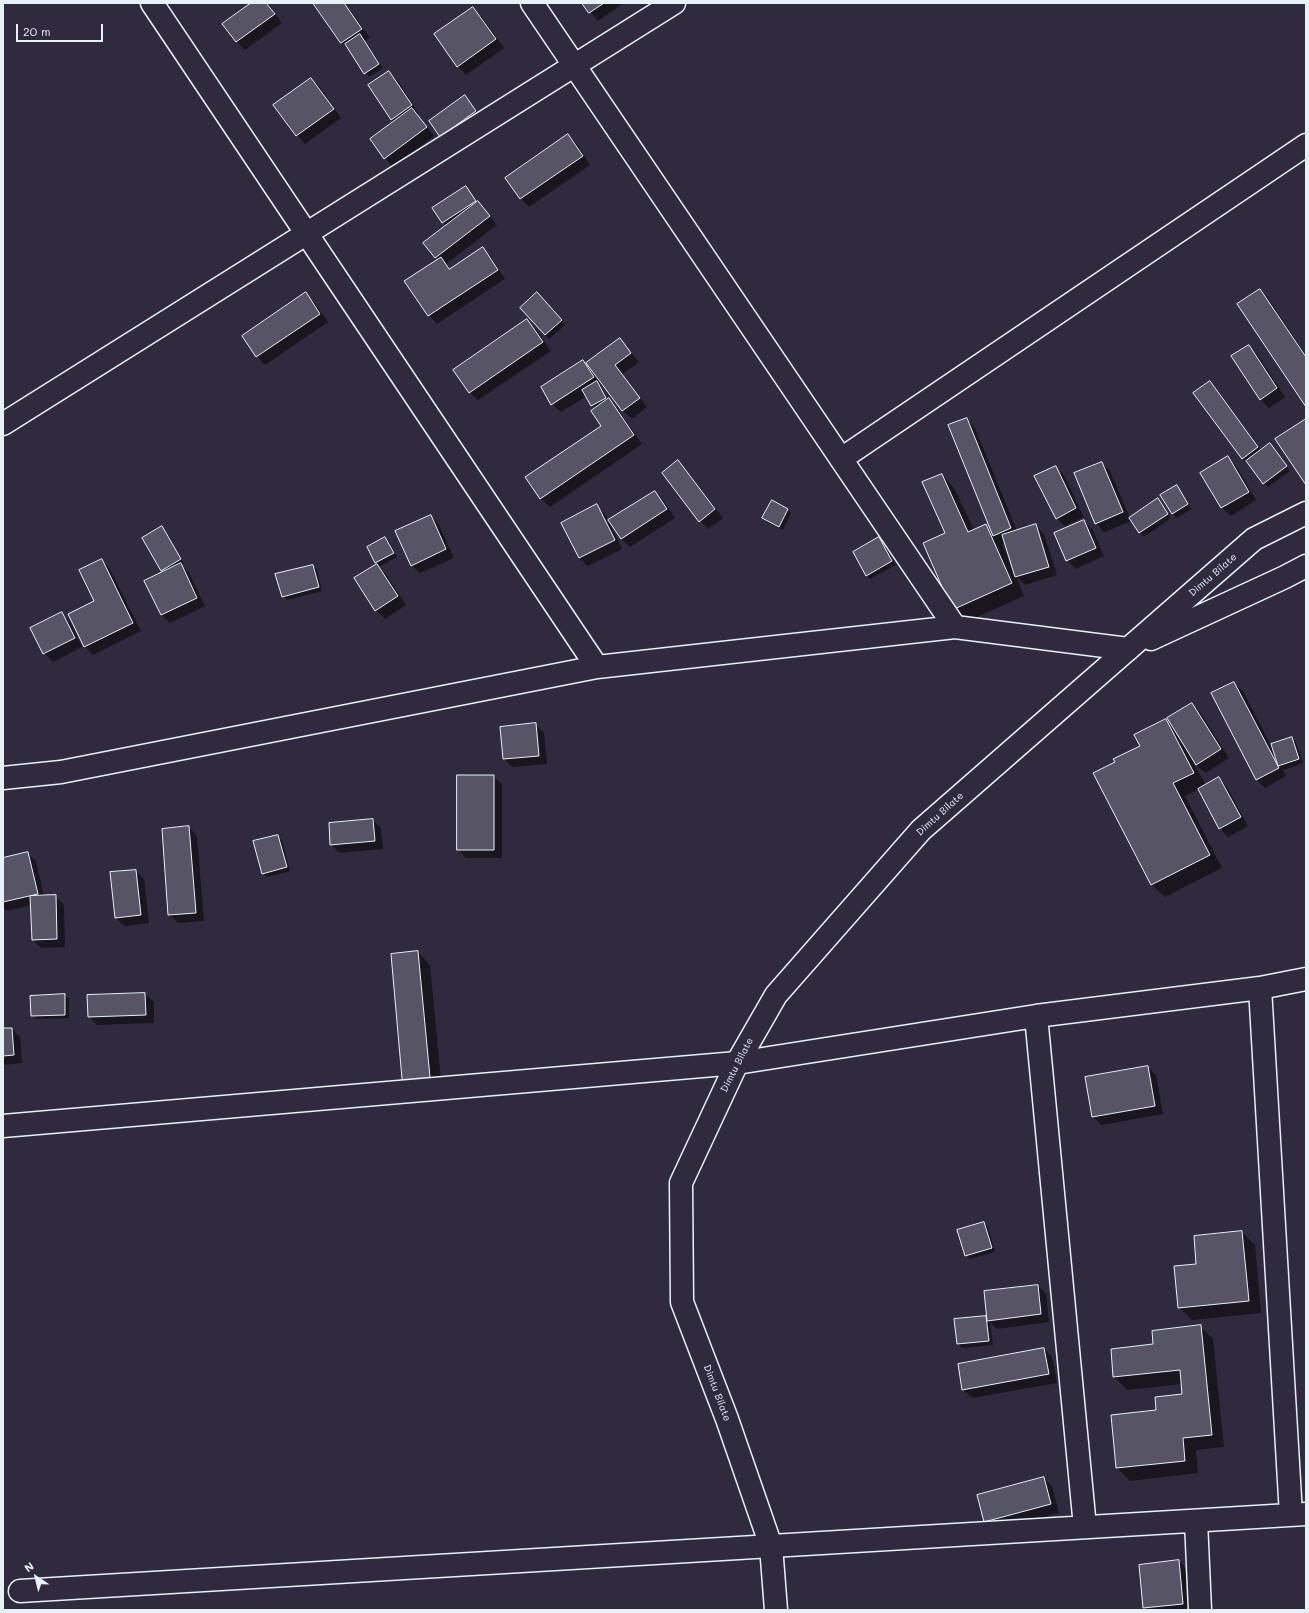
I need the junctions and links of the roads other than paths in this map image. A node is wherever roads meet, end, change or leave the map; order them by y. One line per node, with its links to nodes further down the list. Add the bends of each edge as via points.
1 (152, 3): 6 (street)
2 (532, 3): 4 (street)
3 (674, 3): 4 (street)
4 (574, 65): 6 (street); 8 (street)
5 (1306, 145): 8 (street)
6 (307, 234): 7 (street); 13 (street)
7 (3, 424)
8 (841, 459): 11 (street)
9 (1306, 513): 12 (street, Dimtu Bilate, via 1254,539)
10 (1306, 566): 12 (street, Dimtu Bilate)
11 (955, 626): 12 (street); 13 (street)
12 (1128, 649): 18 (street, Dimtu Bilate, via 921,830 776,995)
13 (597, 667): 14 (street, via 61,772)
14 (3, 778)
15 (1306, 979): 16 (street)
16 (1260, 988): 17 (street); 20 (street)
17 (1036, 1016): 18 (street); 22 (street)
18 (737, 1063): 19 (street); 23 (street, Dimtu Bilate, via 681,1183 682,1302 727,1419)
19 (3, 1126)
20 (1298, 1514): 21 (street)
21 (1196, 1521): 22 (street); 26 (street)
22 (1085, 1527): 23 (street)
23 (771, 1546): 24 (street); 25 (street, Dimtu Bilate)
24 (20, 1591)
25 (776, 1610)
26 (1200, 1610)

